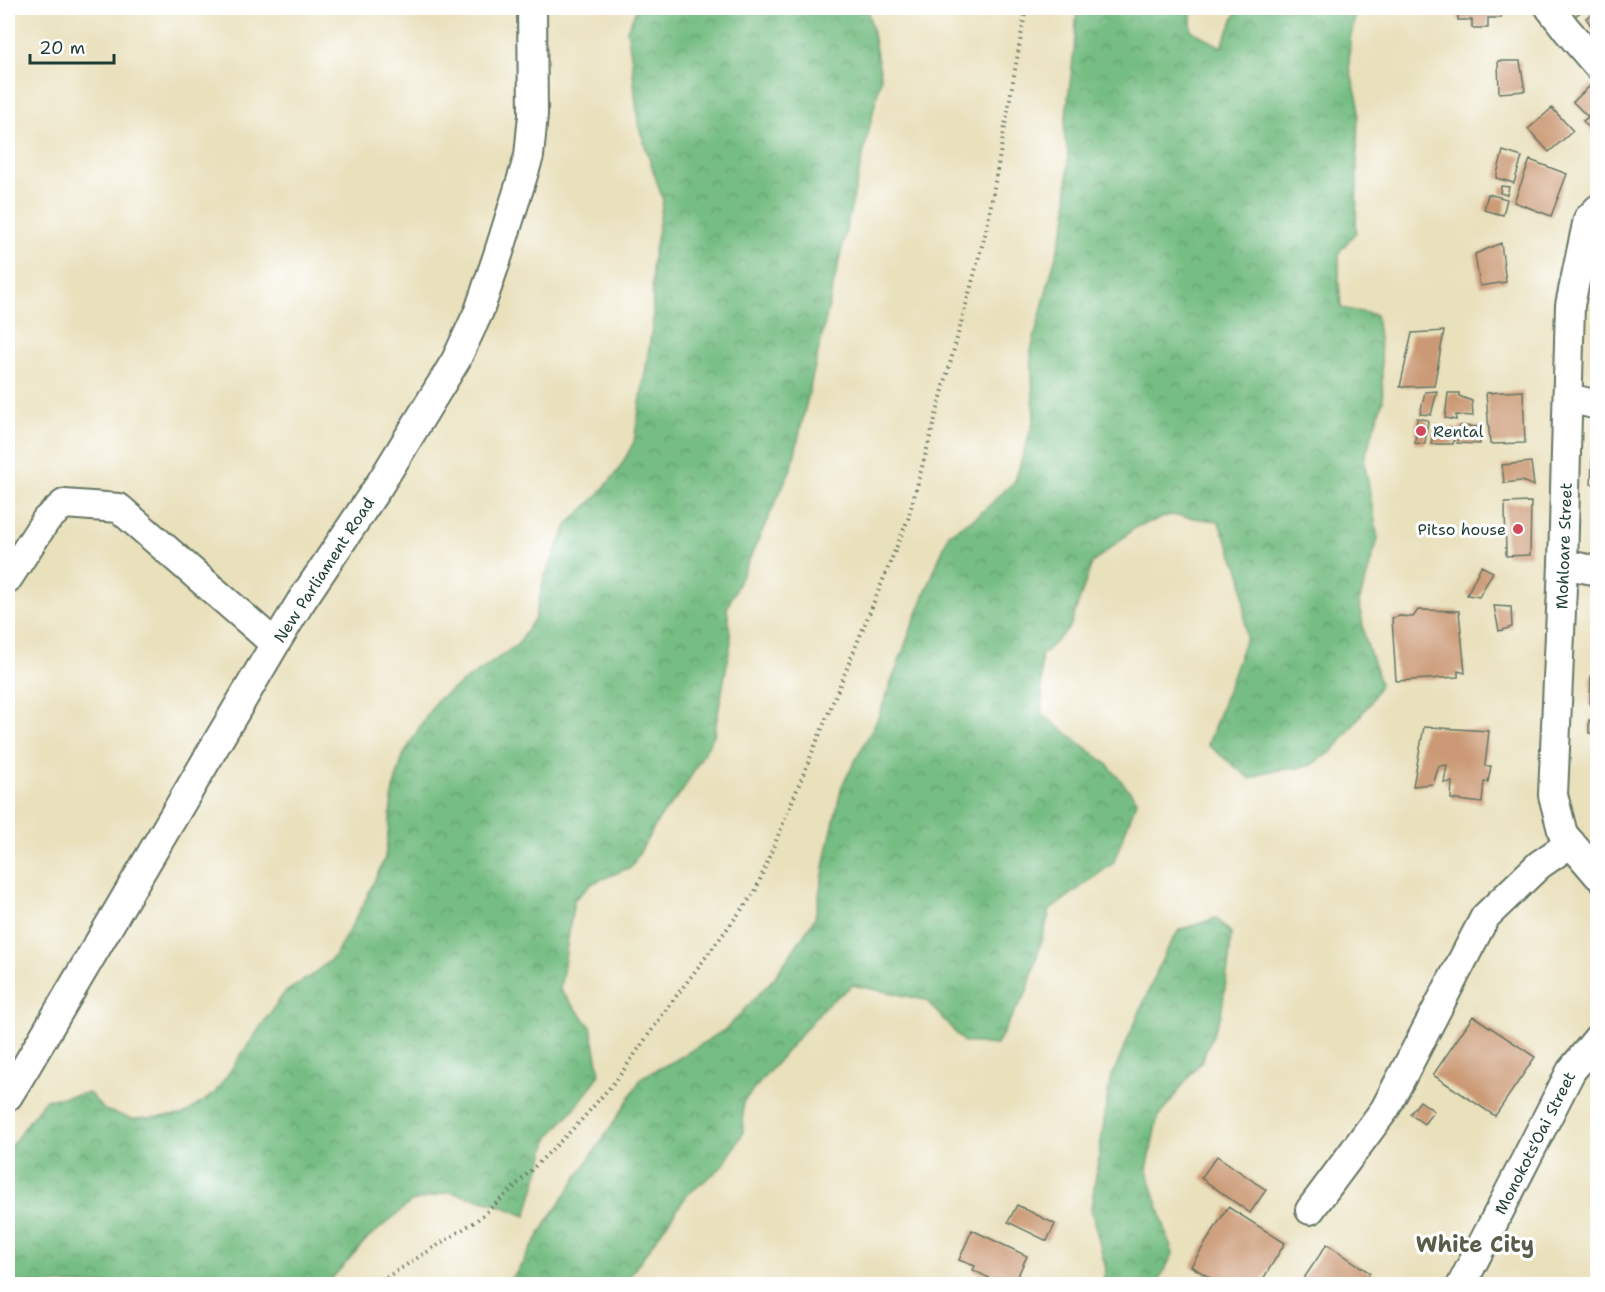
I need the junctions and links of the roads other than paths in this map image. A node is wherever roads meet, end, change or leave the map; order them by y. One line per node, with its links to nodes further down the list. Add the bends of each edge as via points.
1 (532, 8): 10 (street, New Parliament Road, via 533,115 529,156 479,311 456,360)
2 (1550, 8): 3 (street)
3 (1598, 66)
4 (1598, 209): 5 (street, Mohloare Street, via 1588,219 1570,305)
5 (1568, 398): 6 (street); 7 (street, Mohloare Street)
6 (1598, 405)
7 (1563, 564): 8 (street); 11 (street, Mohloare Street, via 1553,795 1563,834)
8 (1598, 571)
9 (8, 578): 10 (street, via 46,520 64,504 119,508)
10 (275, 644): 14 (street, New Parliament Road)
11 (1571, 843): 12 (street, Mohloare Street); 15 (street, via 1539,865 1485,917 1385,1108)
12 (1598, 875)
13 (1598, 1038): 16 (street, Monokots'Oai Street, via 1571,1071)
14 (8, 1096)
15 (1310, 1210)
16 (1462, 1284)

